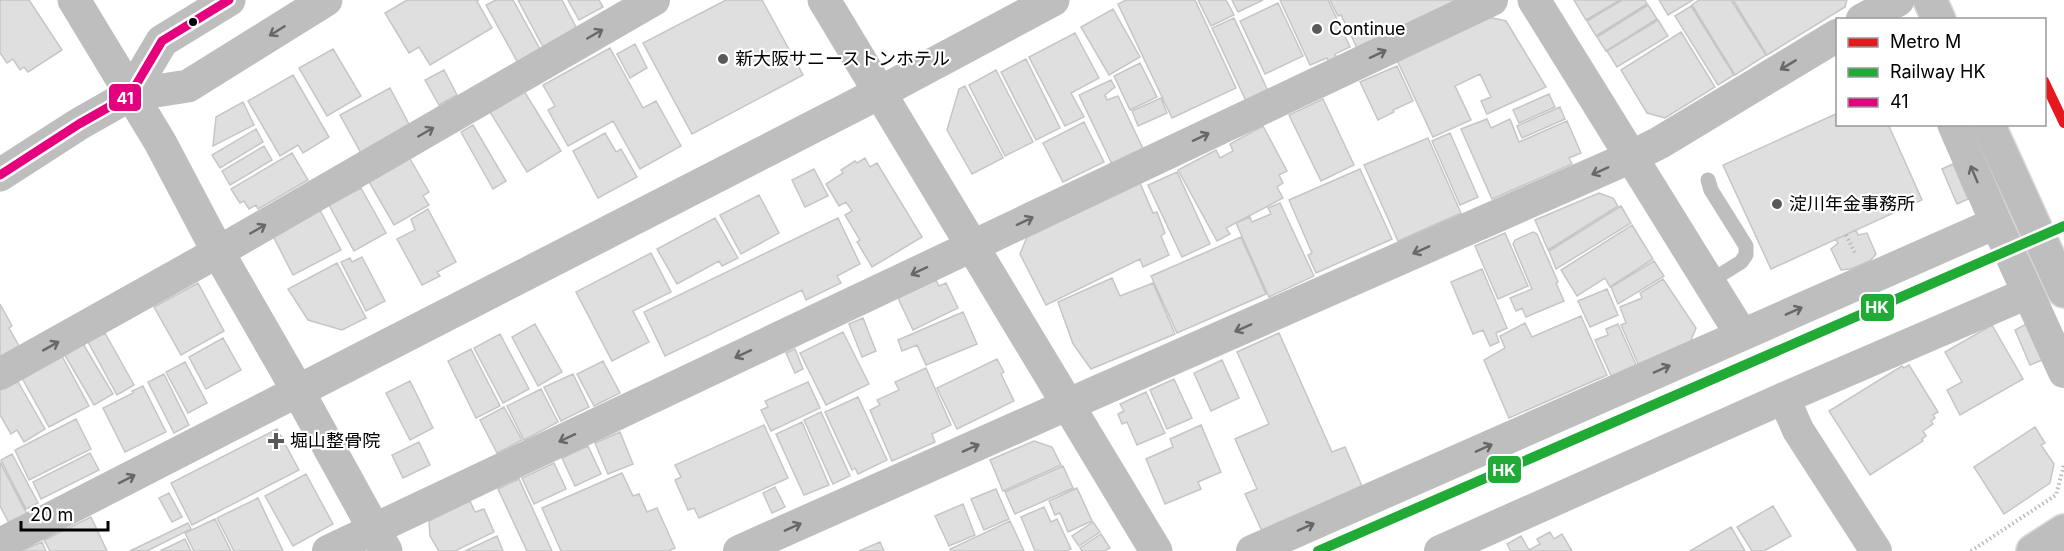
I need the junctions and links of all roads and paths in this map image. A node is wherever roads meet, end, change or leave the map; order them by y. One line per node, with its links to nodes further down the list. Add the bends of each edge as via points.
1 (74, 0): 16 (main road)
2 (230, 0): 16 (main road, via 162,41)
3 (326, 0): 16 (main road, one-way to 16, via 188,86)
4 (654, 0): 26 (street, one-way to 4)
5 (824, 0): 15 (main road)
6 (1053, 0): 15 (main road)
7 (1492, 0): 25 (street, one-way to 7)
8 (1534, 0): 20 (main road)
9 (1899, 0): 11 (main road); 12 (street)
10 (1932, 0): 13 (main road)
11 (1866, 18)
12 (1907, 18)
13 (1940, 18)
14 (1836, 36): 20 (main road, one-way to 20)
15 (879, 93): 25 (main road); 35 (main road)
16 (130, 95): 21 (main road); 26 (main road, via 160,142)
17 (1954, 126): 23 (street, one-way to 17)
18 (1990, 126): 29 (main road)
19 (1990, 126): 30 (main road)
20 (1631, 157): 28 (main road); 37 (main road, one-way to 37)
21 (0, 176)
22 (1708, 180): 28 (lane, via 1746,246 1741,262)
23 (1996, 223): 31 (street); 32 (street, one-way to 23)
24 (1846, 235): 27 (path)
25 (972, 246): 37 (main road); 40 (street, one-way to 40)
26 (218, 252): 34 (street, one-way to 26); 35 (main road)
27 (1856, 256)
28 (1709, 282): 32 (main road)
29 (2064, 285)
30 (2064, 291)
31 (2028, 293): 33 (street); 36 (street)
32 (1741, 334): 45 (street, one-way to 32)
33 (2064, 372)
34 (0, 374)
35 (298, 390): 40 (main road); 41 (street, one-way to 35)
36 (1784, 398): 46 (street); 47 (street, via 1798,430)
37 (1067, 405): 43 (street, one-way to 37); 44 (main road)
38 (2064, 465): 48 (path, via 2056,495)
39 (2064, 531): 49 (main road)
40 (380, 540): 42 (street)
41 (0, 544)
42 (328, 551)
43 (739, 551)
44 (1156, 551)
45 (1252, 551)
46 (1440, 551)
47 (1876, 551)
48 (1971, 551)
49 (2033, 551)

